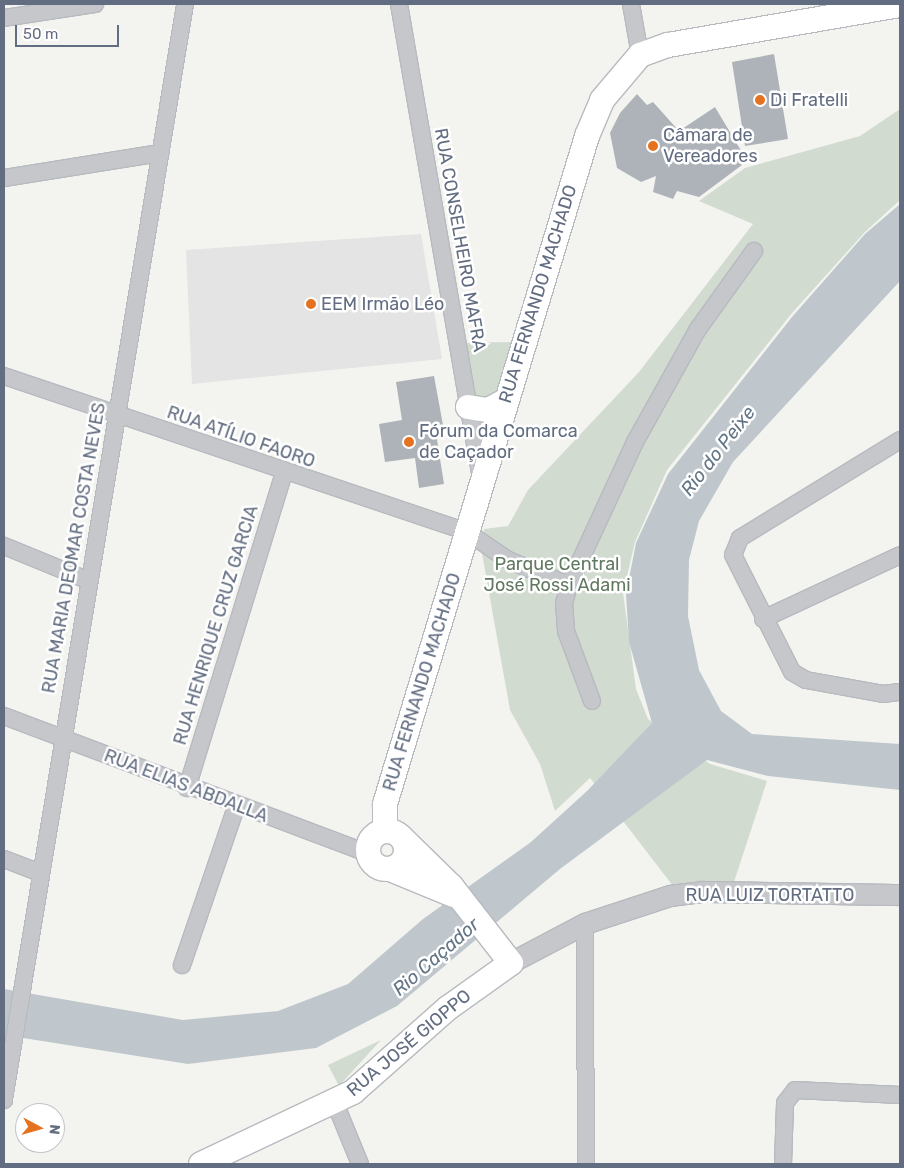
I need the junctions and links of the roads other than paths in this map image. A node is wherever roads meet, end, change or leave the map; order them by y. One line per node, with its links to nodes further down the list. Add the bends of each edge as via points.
1 (95, 4): 7 (street)
2 (185, 4): 9 (street, RUA MARIA DEOMAR COSTA NEVES)
3 (400, 4): 14 (street, RUA CONSELHEIRO MAFRA)
4 (631, 4): 8 (street)
5 (900, 5): 6 (main road)
6 (848, 9): 8 (main road, via 668,45)
7 (10, 12)
8 (640, 55): 13 (main road, RUA FERNANDO MACHADO, via 602,100 587,136)
9 (160, 153): 10 (street); 15 (street, RUA MARIA DEOMAR COSTA NEVES)
10 (4, 178)
11 (754, 251): 23 (street, via 698,329 635,442)
12 (4, 376): 15 (street, RUA ATÍLIO FAORO)
13 (506, 401): 14 (main road, via 488,410); 18 (main road, RUA FERNANDO MACHADO)
14 (468, 407): 18 (street, RUA CONSELHEIRO MAFRA)
15 (118, 416): 17 (street, RUA ATÍLIO FAORO); 22 (street, RUA MARIA DEOMAR COSTA NEVES)
16 (900, 440): 24 (street, via 740,538 733,555)
17 (284, 474): 19 (street, RUA ATÍLIO FAORO); 29 (street, RUA HENRIQUE CRUZ GARCIA)
18 (482, 483): 19 (main road, RUA FERNANDO MACHADO)
19 (467, 532): 23 (street, RUA ATÍLIO FAORO, via 508,560); 31 (main road, RUA FERNANDO MACHADO, via 385,804)
20 (4, 546): 22 (street)
21 (900, 555): 24 (street)
22 (87, 580): 28 (street, RUA MARIA DEOMAR COSTA NEVES)
23 (570, 585): 26 (street, via 564,603 566,632)
24 (763, 619): 25 (street, via 792,672 806,680 884,694)
25 (900, 692)
26 (592, 700)
27 (4, 716): 28 (street, RUA ELIAS ABDALLA)
28 (62, 738): 29 (street, RUA ELIAS ABDALLA); 35 (street, RUA MARIA DEOMAR COSTA NEVES)
29 (187, 788): 30 (street, RUA ELIAS ABDALLA)
30 (236, 807): 32 (street, RUA ELIAS ABDALLA); 40 (street)
31 (393, 834): 32 (main road, via 370,842); 34 (main road, RUA FERNANDO MACHADO, via 407,848 404,860); 37 (main road)
32 (369, 854): 34 (main road, via 379,868)
33 (4, 859): 35 (street)
34 (390, 870): 37 (main road)
35 (40, 873): 42 (street, RUA MARIA DEOMAR COSTA NEVES)
36 (900, 895): 38 (street, RUA LUIZ TORTATTO, via 702,892 670,896)
37 (454, 896): 39 (main road)
38 (585, 924): 39 (street, RUA JOSÉ GIOPPO); 46 (street)
39 (511, 963): 43 (main road, RUA JOSÉ GIOPPO, via 448,1008)
40 (182, 964)
41 (900, 1095): 47 (street, via 795,1090 785,1103)
42 (4, 1100)
43 (335, 1103): 44 (main road, RUA JOSÉ GIOPPO); 45 (street)
44 (201, 1164)
45 (360, 1164)
46 (586, 1164)
47 (783, 1164)

